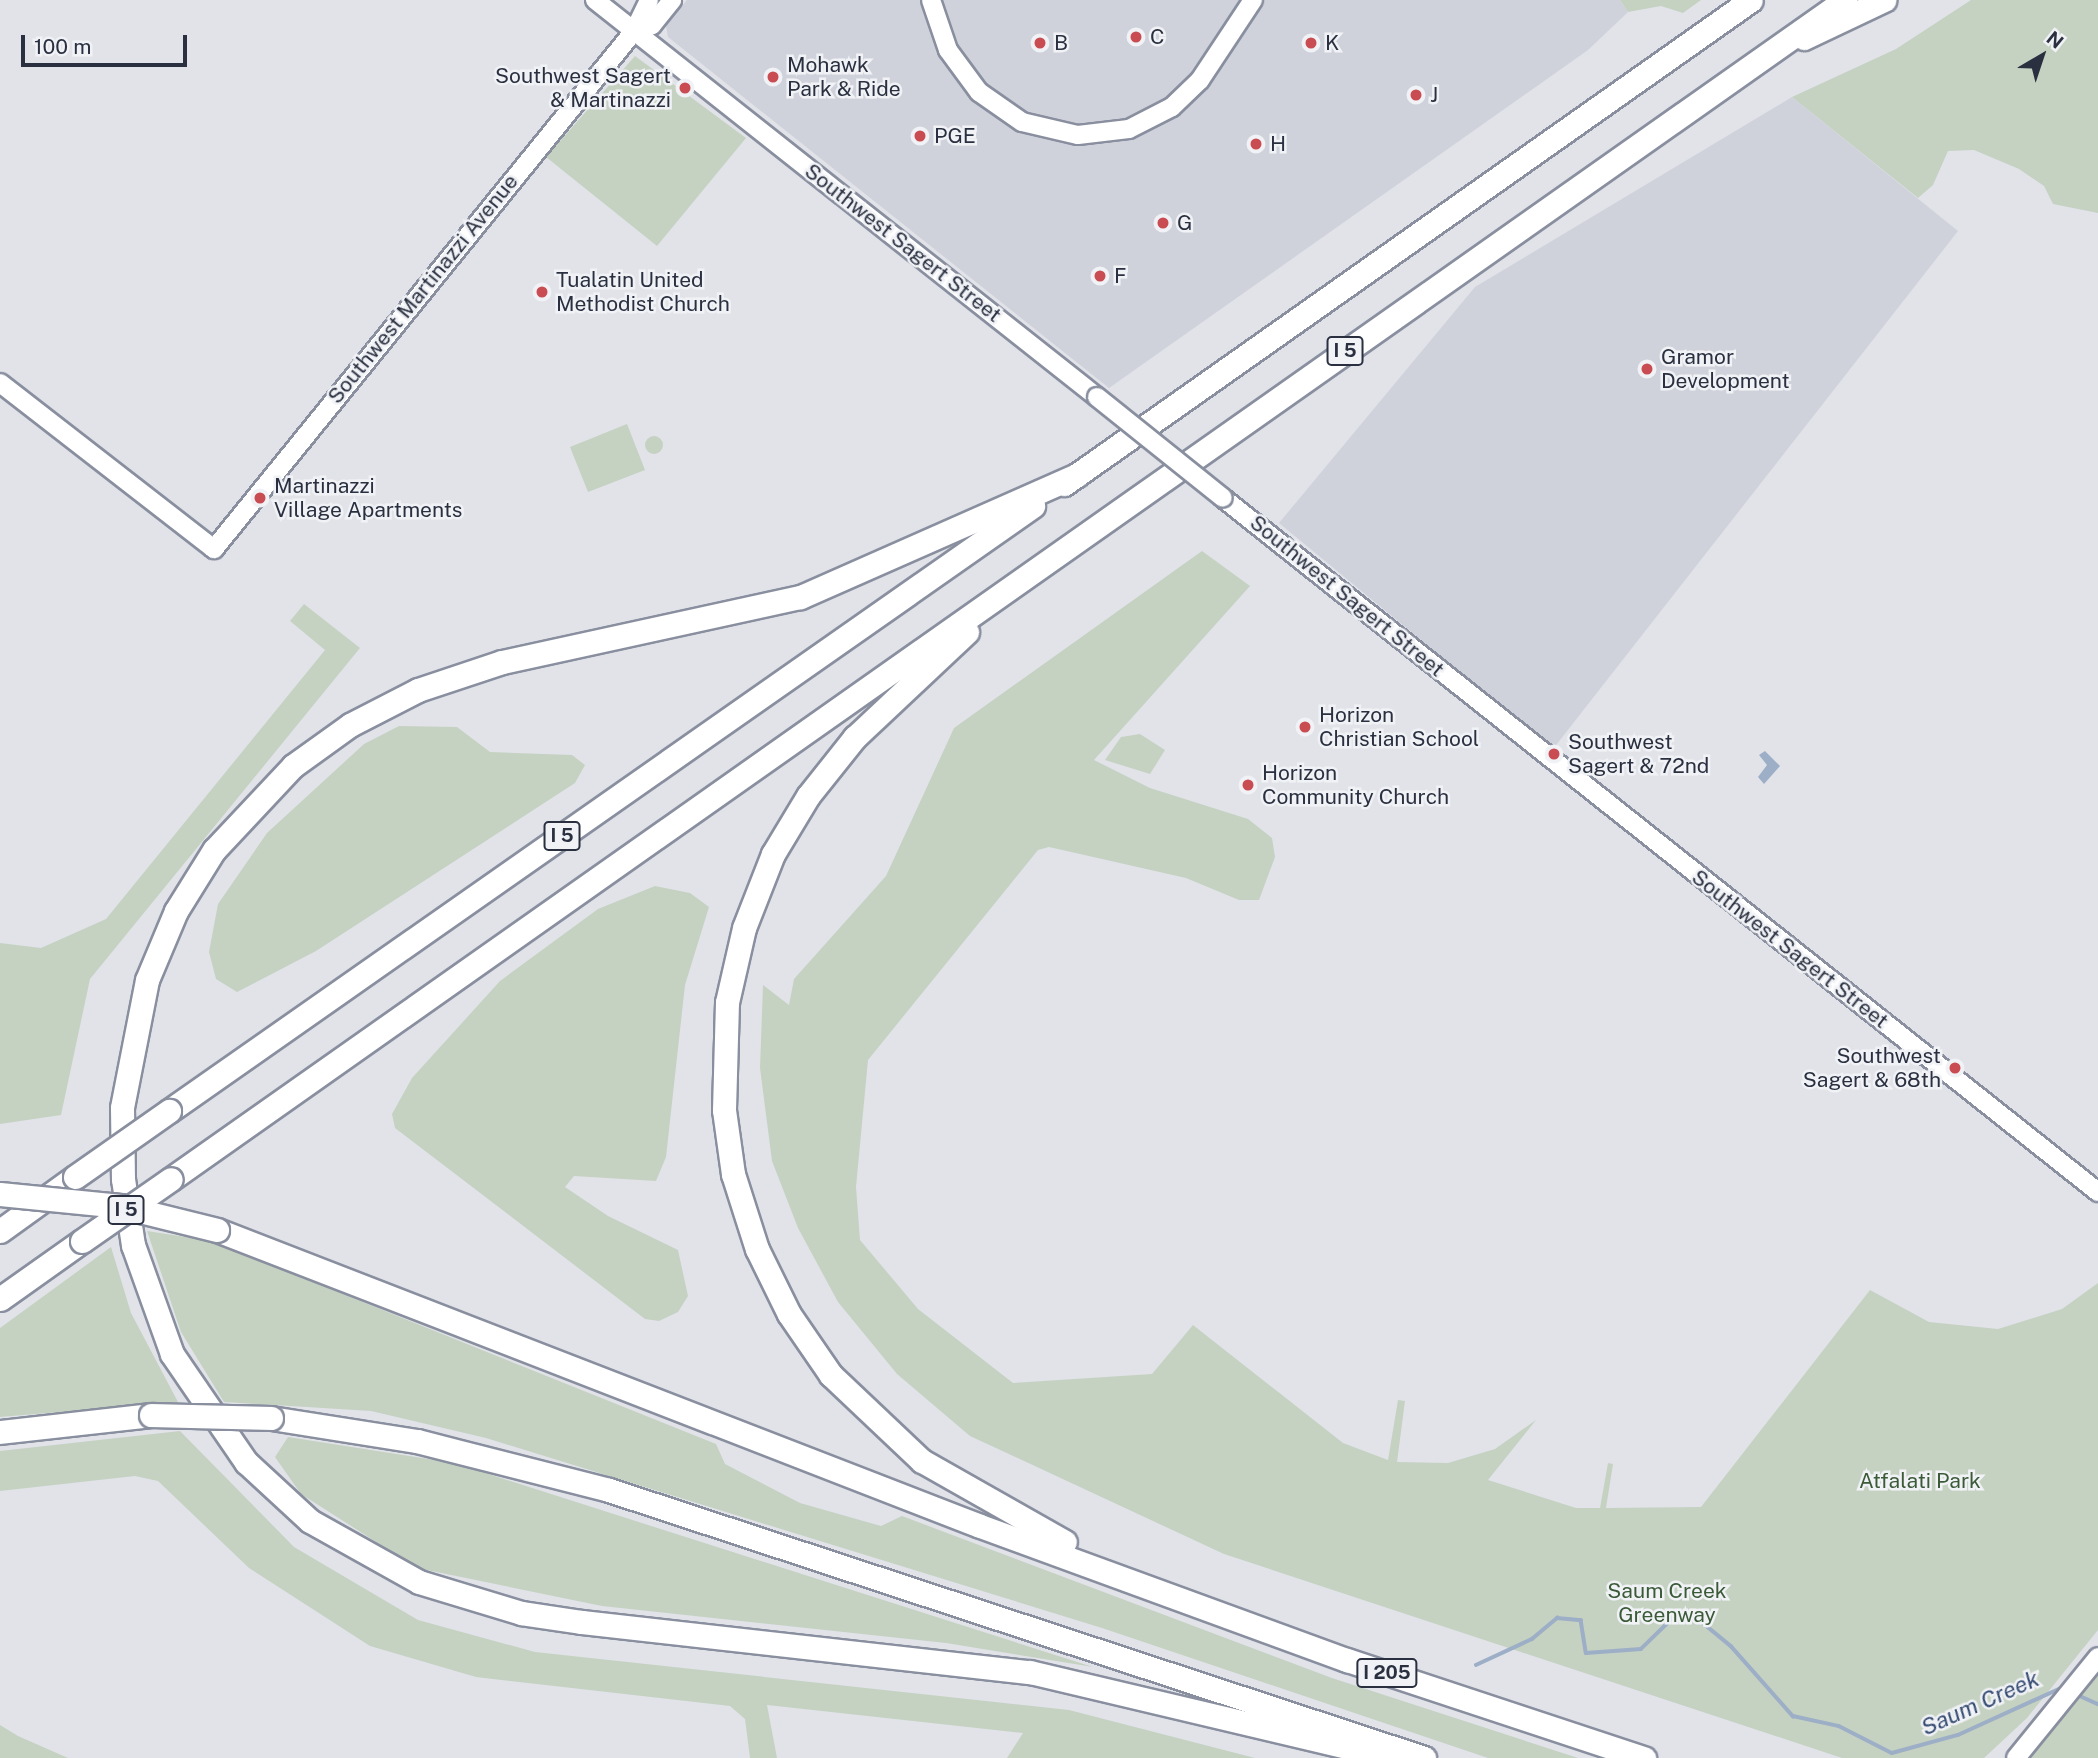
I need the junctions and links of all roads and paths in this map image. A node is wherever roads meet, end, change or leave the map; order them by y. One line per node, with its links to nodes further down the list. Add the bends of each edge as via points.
1 (595, 0): 9 (main road, Southwest Sagert Street)
2 (649, 0): 9 (main road, Southwest Martinazzi Avenue)
3 (672, 0): 9 (main road, Southwest Martinazzi Avenue, via 652,25)
4 (931, 0): 5 (main road, via 948,50 979,92 1022,122 1078,135 1129,129 1172,107 1200,80)
5 (1253, 0)
6 (1751, 0): 12 (highway, I 5)
7 (1845, 0): 10 (highway, I 5)
8 (1884, 0): 10 (highway, via 1838,26)
9 (634, 31): 11 (main road, Southwest Martinazzi Avenue, via 214,549); 14 (main road, Southwest Sagert Street, bridge)
10 (1775, 48): 13 (highway, I 5)
11 (0, 383)
12 (1077, 475): 16 (highway, I 5, bridge); 21 (highway, via 800,597 541,652 418,690 350,725 293,766 214,850 176,911 147,980 122,1108 133,1245 172,1354 246,1462 310,1521 419,1583 521,1613 582,1622 1030,1672)
13 (1036, 569): 17 (highway, I 5, bridge); 19 (highway, via 855,737 792,822 756,891 733,967 723,1035 724,1110 733,1174 757,1249 789,1314 838,1383 888,1434 955,1484)
14 (2098, 1192)
15 (0, 1194): 19 (highway, bridge, via 120,1206 216,1230 980,1526)
16 (0, 1231)
17 (0, 1299)
18 (0, 1432): 22 (highway, bridge, via 151,1415 271,1418 418,1441 609,1490)
19 (1134, 1577): 23 (highway, I 205, via 1359,1664)
20 (2098, 1657): 24 (main road)
21 (1394, 1758)
22 (1424, 1758)
23 (1644, 1758)
24 (2016, 1758)

